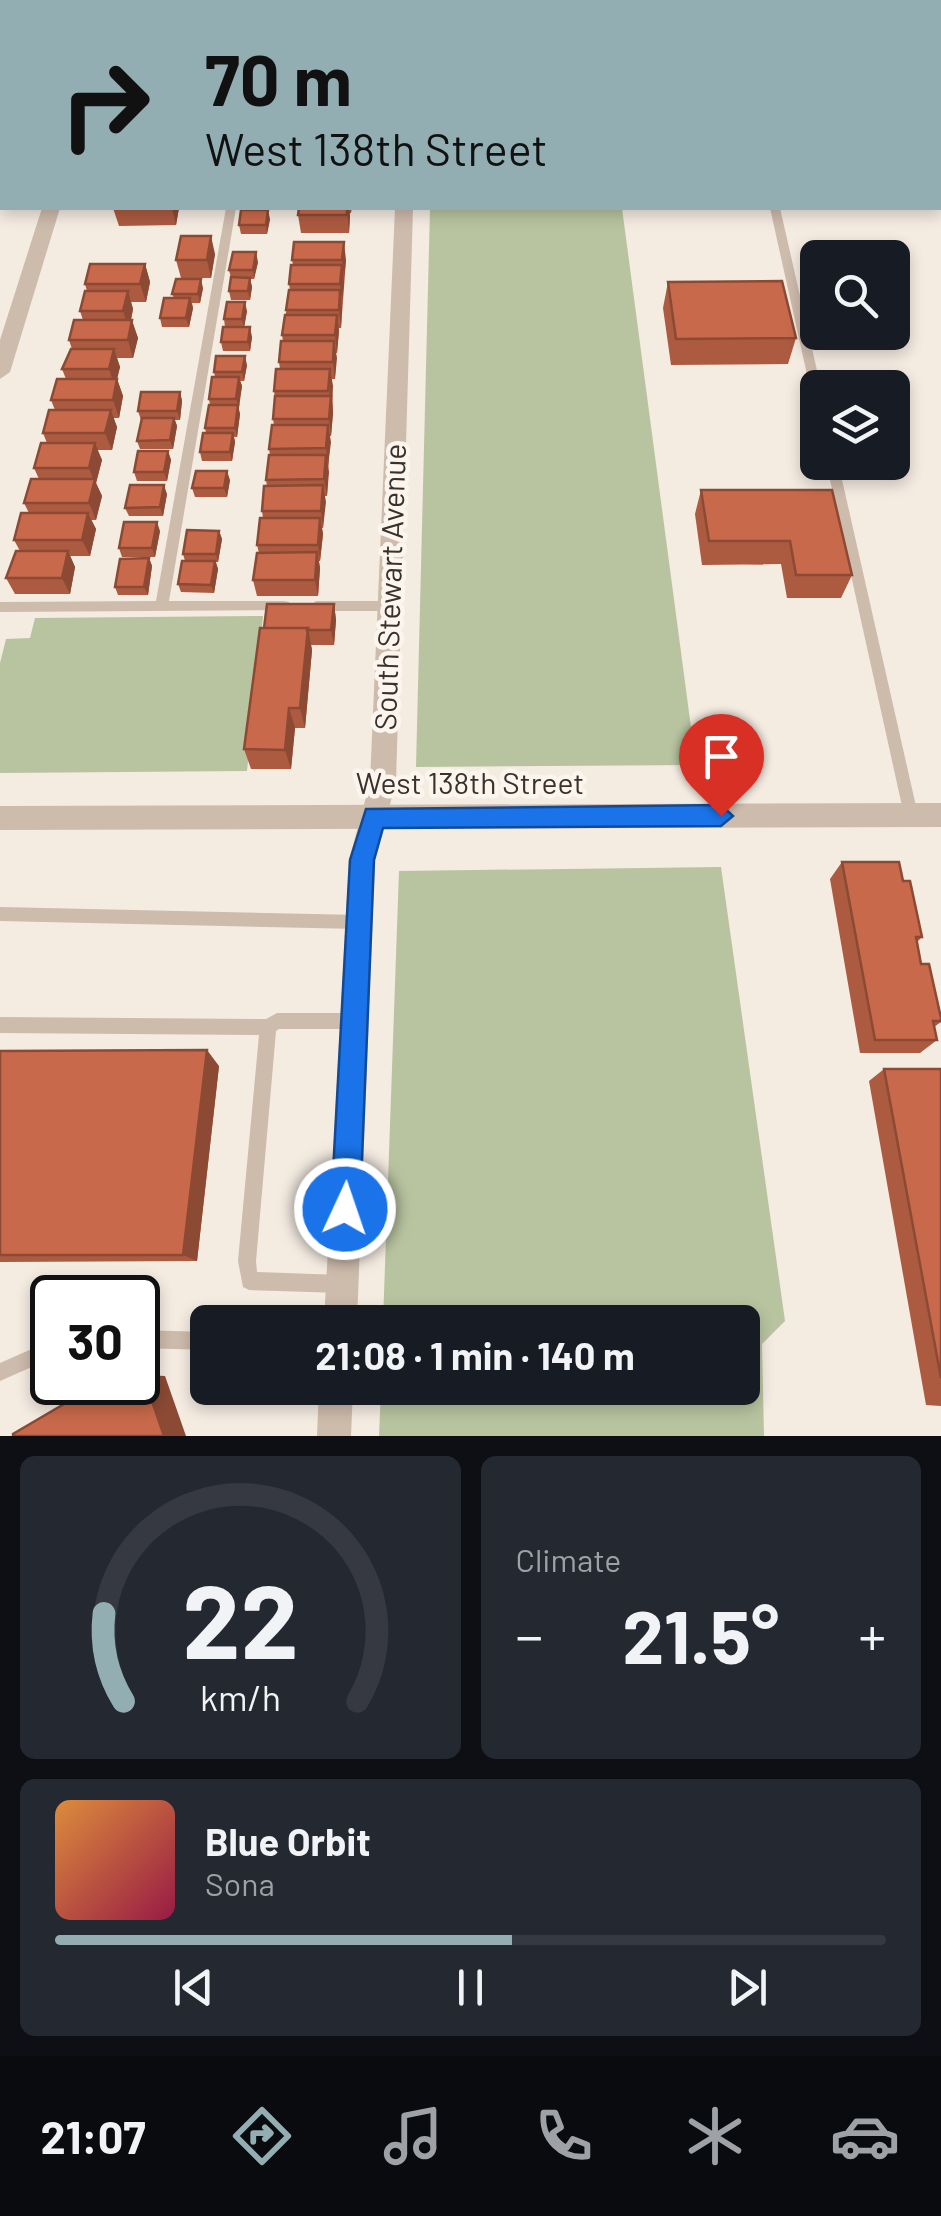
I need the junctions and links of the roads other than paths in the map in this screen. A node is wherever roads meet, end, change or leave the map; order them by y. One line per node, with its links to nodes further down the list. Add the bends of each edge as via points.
1 (51, 210): 6 (street)
2 (231, 210): 8 (lane)
3 (404, 210): 9 (street, South Stewart Avenue)
4 (775, 210): 5 (lane)
5 (812, 370)
6 (0, 372)
7 (836, 480): 11 (lane)
8 (162, 606): 9 (lane); 10 (lane)
9 (390, 606): 13 (street, South Stewart Avenue, via 384,782)
10 (0, 607)
11 (912, 815): 12 (street, West 138th Street); 13 (street, West 138th Street)
12 (941, 815)
13 (374, 817): 14 (street, West 138th Street); 16 (street, South Stewart Avenue, via 362,860)
14 (0, 818)
15 (0, 914): 16 (lane)
16 (359, 922): 17 (street, South Stewart Avenue)
17 (354, 1021): 19 (lane, via 277,1021); 20 (street, South Stewart Avenue)
18 (0, 1025): 19 (lane)
19 (268, 1027): 20 (lane, via 249,1281)
20 (342, 1284): 21 (street, South Stewart Avenue)
21 (341, 1305)
22 (160, 1340): 23 (lane)
23 (190, 1340)
24 (30, 1359): 25 (lane)
25 (0, 1372)
26 (335, 1405): 27 (street)
27 (334, 1436)

